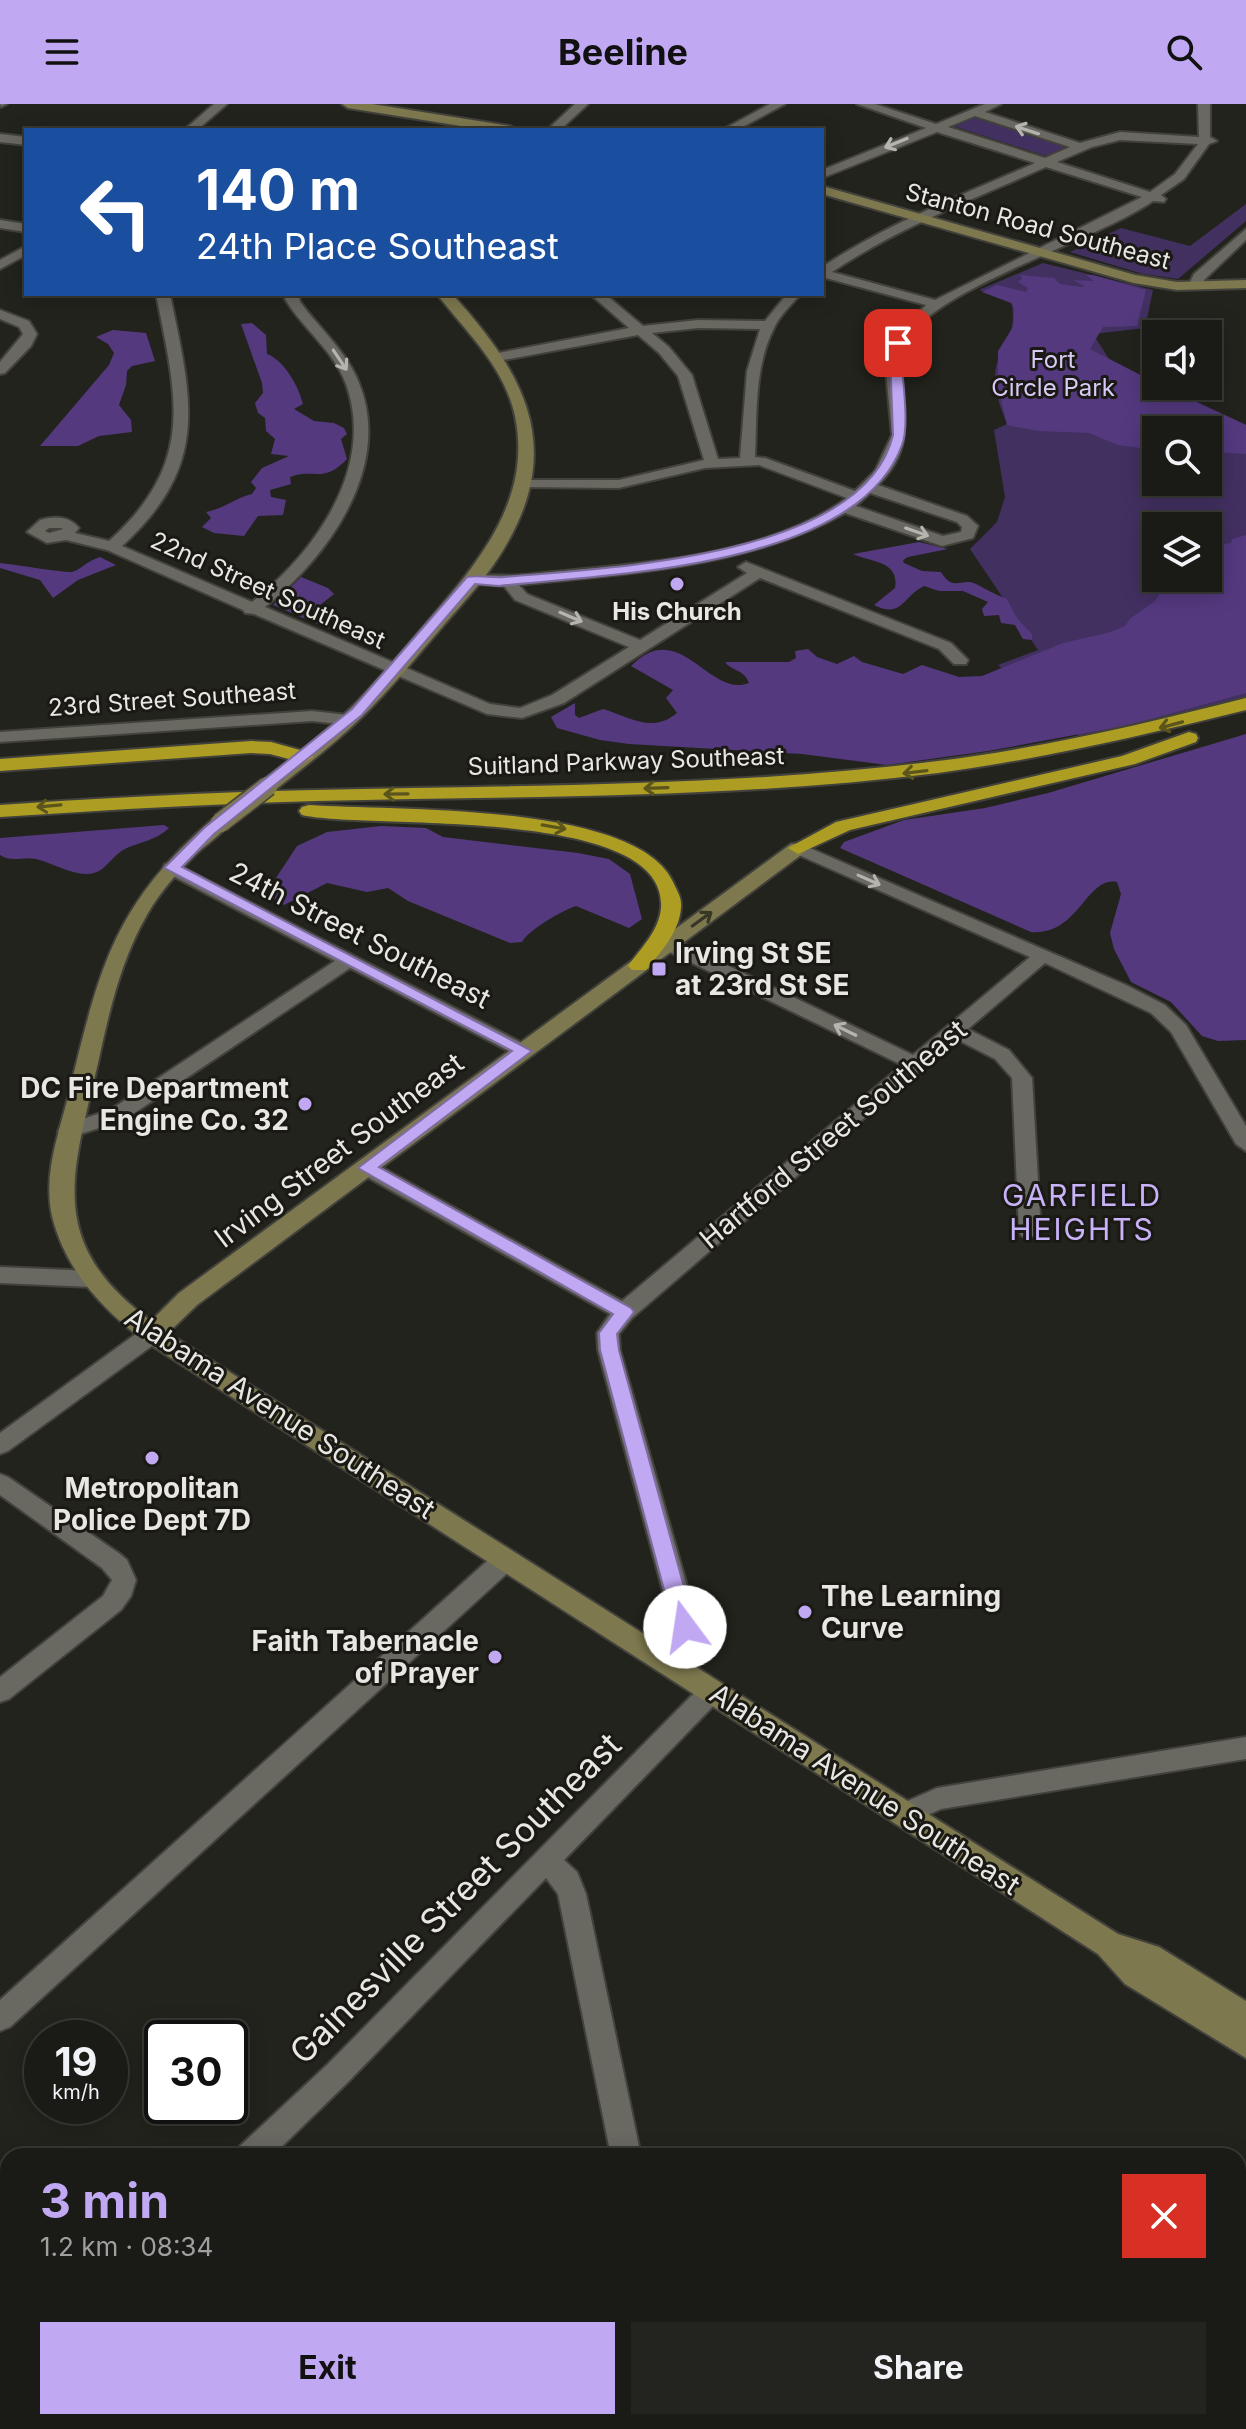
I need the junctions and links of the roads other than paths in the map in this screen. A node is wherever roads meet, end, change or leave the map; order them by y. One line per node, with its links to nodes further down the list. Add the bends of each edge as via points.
1 (221, 104): 12 (street)
2 (348, 104): 10 (main road)
3 (447, 104): 10 (main road)
4 (582, 104): 15 (street)
5 (779, 104): 16 (street)
6 (863, 104): 11 (street)
7 (995, 104): 9 (street)
8 (1204, 104): 19 (street, via 1212,124)
9 (973, 112): 11 (street); 20 (street, one-way to 9)
10 (435, 118): 13 (main road); 14 (main road)
11 (935, 127): 21 (street); 22 (street, one-way to 22)
12 (192, 128)
13 (425, 128)
14 (498, 128)
15 (555, 128)
16 (732, 128)
17 (0, 138): 18 (street)
18 (24, 141)
19 (1211, 141): 20 (street, via 1120,136); 24 (street, via 1191,176)
20 (1081, 147): 21 (street)
21 (1046, 163): 24 (street); 25 (street)
22 (824, 173)
23 (824, 191): 25 (main road, Stanton Road Southeast)
24 (1160, 199): 30 (street)
25 (920, 218): 30 (main road, Stanton Road Southeast); 32 (street)
26 (0, 224): 27 (street)
27 (24, 228)
28 (1246, 233): 35 (street)
29 (24, 251): 31 (street)
30 (1045, 253): 35 (main road, Stanton Road Southeast, via 1146,282); 41 (street)
31 (0, 265)
32 (824, 272)
33 (824, 274): 41 (street)
34 (1246, 284): 35 (main road, Stanton Road Southeast)
35 (1195, 286)
36 (163, 296): 53 (street, via 182,394 180,437 157,493)
37 (294, 296): 58 (street, one-way to 58, via 353,383 361,408 362,446 349,492 327,531)
38 (446, 296): 45 (main road, Alabama Avenue Southeast)
39 (599, 296): 44 (street)
40 (792, 296): 43 (street)
41 (936, 304): 50 (street, via 900,338 895,365 899,435 886,467)
42 (0, 314): 46 (street, via 24,324 30,334)
43 (765, 325): 44 (street, via 719,321); 47 (street, via 757,348)
44 (640, 330): 45 (street); 48 (street, via 685,375)
45 (498, 357): 49 (main road, Alabama Avenue Southeast, via 525,422)
46 (0, 370)
47 (747, 461): 48 (street); 50 (street)
48 (712, 463): 49 (street, via 619,484)
49 (523, 484): 56 (main road, Alabama Avenue Southeast, via 501,537)
50 (863, 492): 51 (street); 51 (street, one-way to 50, via 942,541 968,535 970,526 962,519)
51 (843, 507): 54 (street, via 789,536)
52 (66, 535): 53 (street, 22nd Street Southeast)
53 (112, 547): 58 (street, 22nd Street Southeast)
54 (715, 555): 55 (street); 57 (street)
55 (759, 572): 59 (street); 60 (street, via 945,646)
56 (472, 580): 57 (street); 61 (main road, Alabama Avenue Southeast)
57 (508, 581): 59 (street, one-way to 59, via 521,597)
58 (251, 610): 61 (street, 22nd Street Southeast)
59 (641, 646): 61 (street, 22nd Street Southeast, via 543,707 517,713 494,711)
60 (960, 660)
61 (394, 671): 63 (main road, Alabama Avenue Southeast)
62 (1246, 704): 69 (highway, Suitland Parkway Southeast, one-way to 69, via 1069,749 834,780 178,799)
63 (348, 720): 65 (street, 23rd Street Southeast, via 312,716); 67 (main road, Alabama Avenue Southeast)
64 (1246, 721): 66 (highway, Suitland Parkway Southeast)
65 (0, 737)
66 (1189, 738): 70 (highway, Suitland Parkway Southeast, via 1040,770 852,794 710,803); 72 (highway, via 1120,762 843,826)
67 (298, 762): 68 (highway, via 194,752); 73 (main road, Alabama Avenue Southeast, bridge)
68 (0, 765)
69 (0, 811)
70 (309, 811): 71 (highway, Suitland Parkway Southeast, via 153,815); 77 (highway, one-way to 77, via 510,821 620,846 658,873 671,900 666,924)
71 (0, 827)
72 (798, 848): 74 (main road, Irving Street Southeast, one-way to 72); 75 (street, one-way to 75)
73 (172, 868): 76 (street, 24th Street Southeast); 81 (main road, Alabama Avenue Southeast, via 139,910 118,949)
74 (668, 944): 77 (main road, Irving Street Southeast); 80 (street, one-way to 74)
75 (1042, 956): 78 (street, Hartford Street Southeast); 82 (street, via 1143,1000 1167,1016)
76 (348, 961): 79 (street, 24th Street Southeast); 81 (street, via 117,1115)
77 (639, 966): 79 (main road, Irving Street Southeast)
78 (954, 1031): 80 (street, Hartford Street Southeast); 84 (street, via 1001,1053 1022,1078)
79 (523, 1051): 83 (main road, Irving Street Southeast)
80 (916, 1064): 87 (street, Hartford Street Southeast)
81 (68, 1131): 86 (main road, Alabama Avenue Southeast, via 60,1170 63,1212)
82 (1246, 1144)
83 (367, 1168): 87 (street); 88 (main road, Irving Street Southeast, via 188,1299)
84 (1030, 1231)
85 (0, 1275): 86 (street)
86 (92, 1279): 88 (main road, Alabama Avenue Southeast, via 113,1304)
87 (624, 1312): 92 (street, via 608,1333 609,1350 684,1621 684,1638)
88 (152, 1334): 89 (street); 91 (main road, Alabama Avenue Southeast)
89 (0, 1445)
90 (0, 1483): 94 (street, via 111,1561 123,1575 119,1596)
91 (505, 1560): 92 (main road, Alabama Avenue Southeast); 98 (street)
92 (665, 1661): 93 (main road, Alabama Avenue Southeast)
93 (712, 1691): 96 (main road, Alabama Avenue Southeast); 97 (street, Gainesville Street Southeast)
94 (0, 1692)
95 (1246, 1748): 96 (street, via 937,1799)
96 (904, 1815): 99 (main road, Alabama Avenue Southeast, via 1109,1945 1136,1974)
97 (546, 1861): 100 (street, Gainesville Street Southeast); 101 (street, via 567,1880 572,1894)
98 (0, 2018)
99 (1242, 2039)
100 (259, 2148)
101 (624, 2148)

